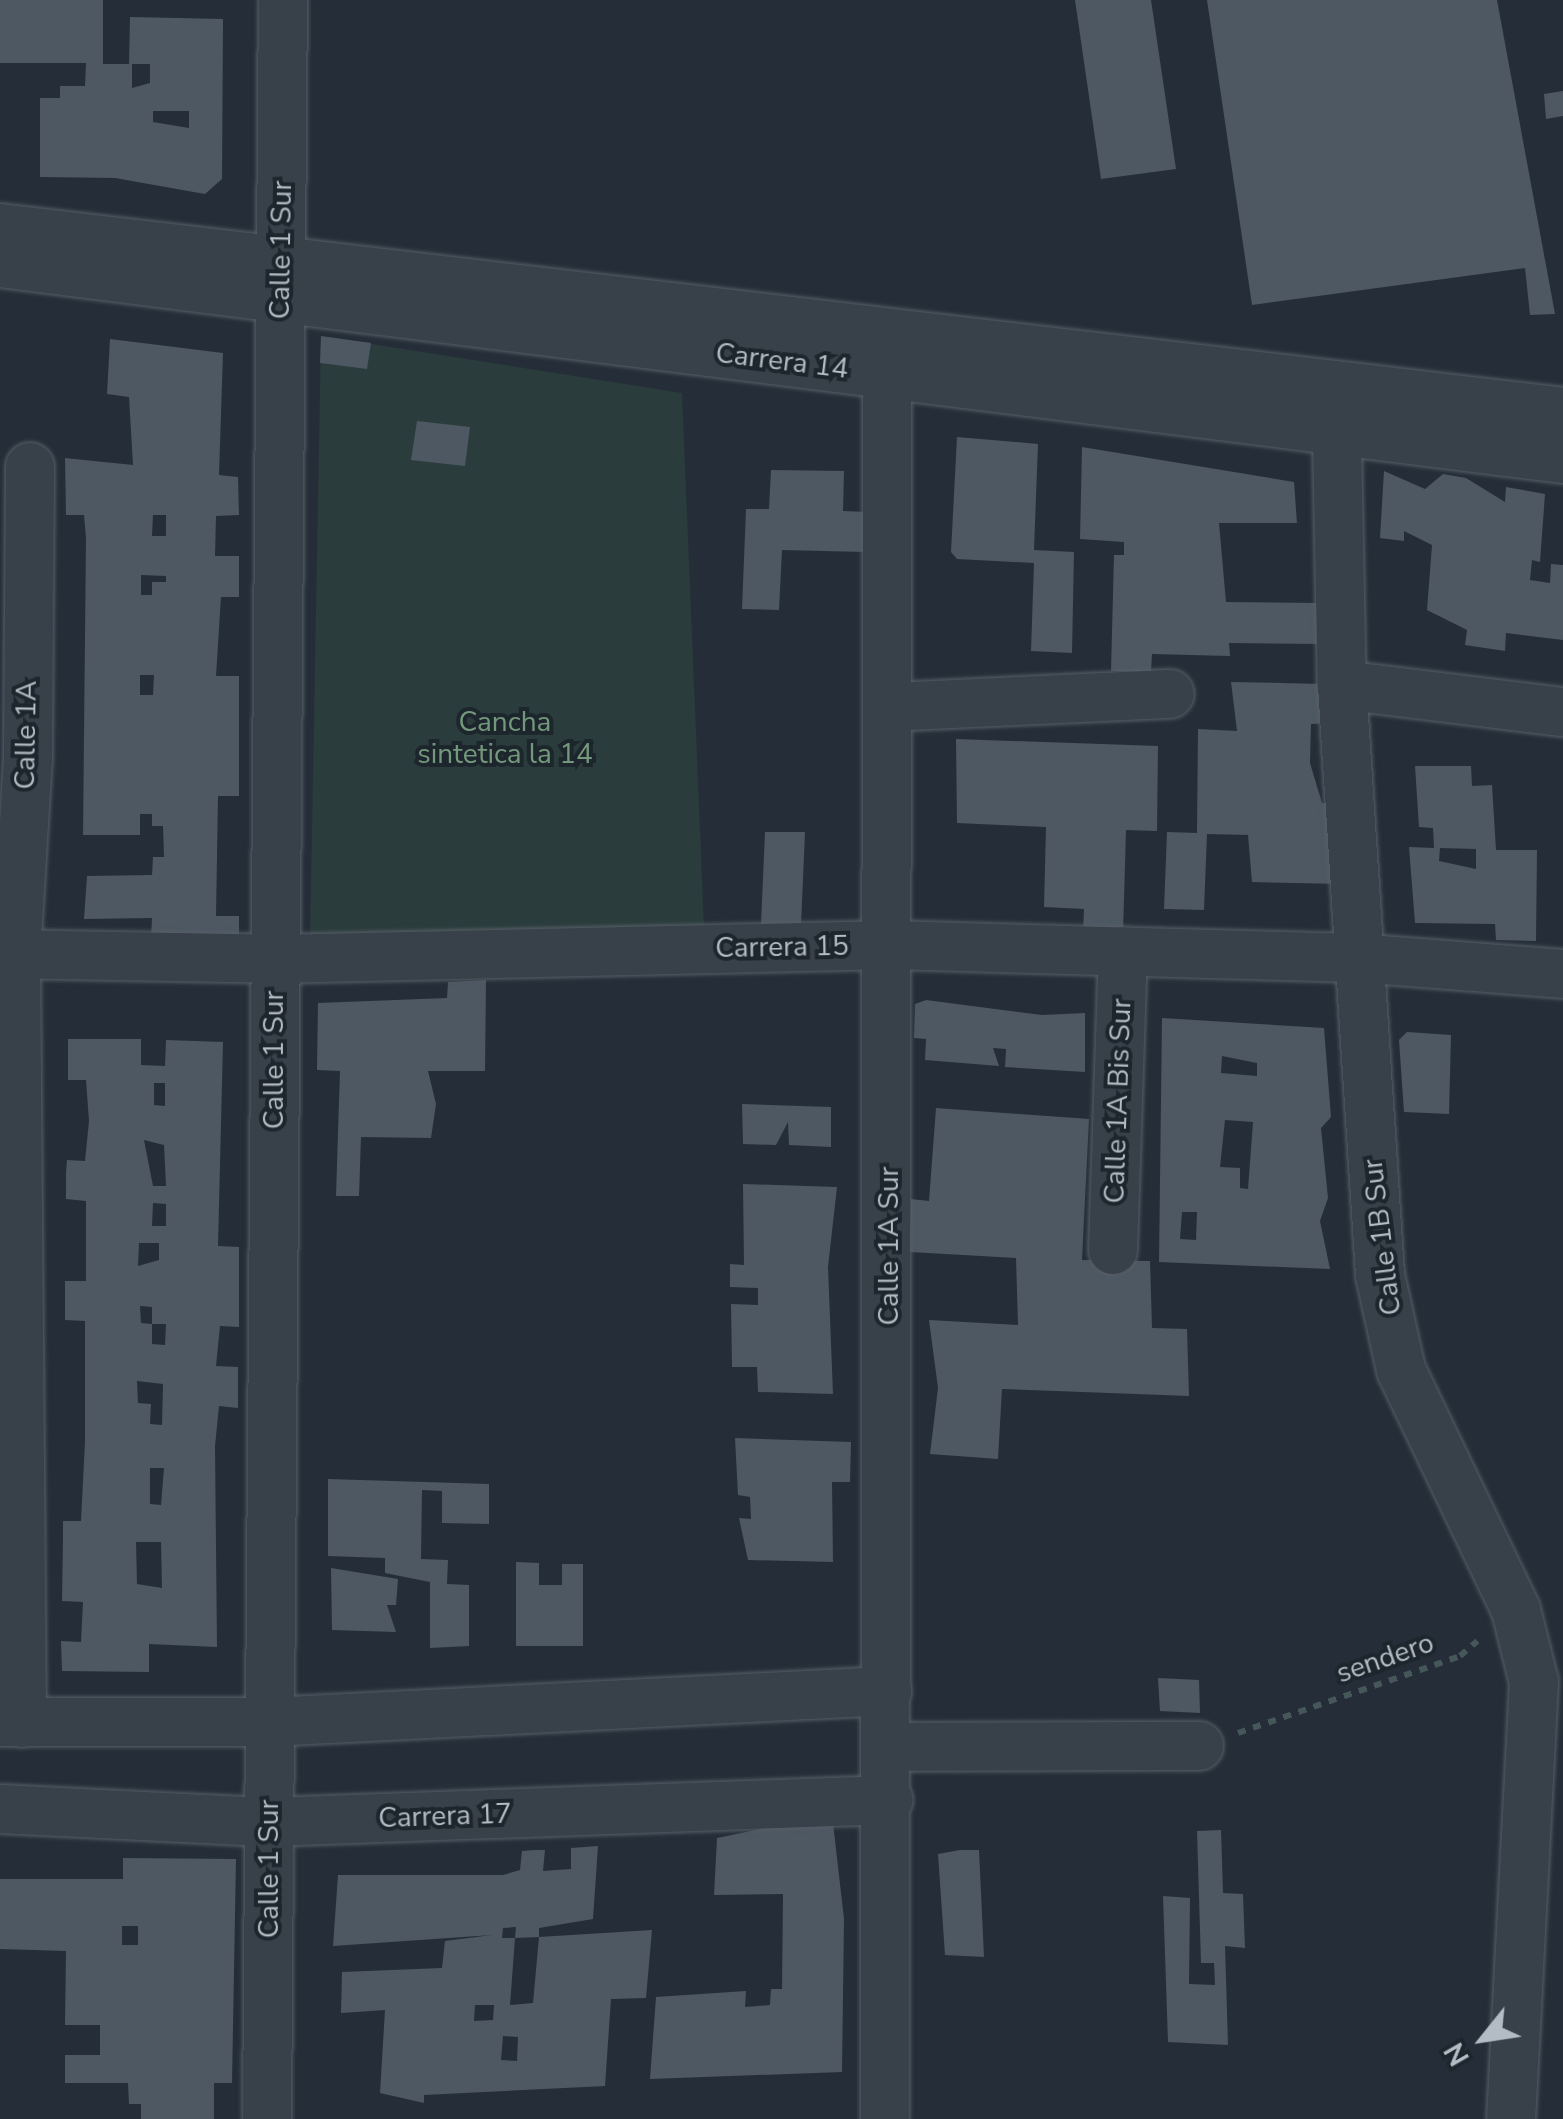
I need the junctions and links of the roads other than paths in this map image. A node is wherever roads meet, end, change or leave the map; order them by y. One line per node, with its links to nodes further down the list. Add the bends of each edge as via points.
1 (283, 0): 4 (street, Calle 1 Sur)
2 (0, 228): 4 (street, Carrera 14)
3 (0, 263): 4 (street, Carrera 14)
4 (281, 282): 5 (street, Carrera 14); 20 (street, Calle 1 Sur)
5 (652, 326): 6 (street, Carrera 14); 7 (street, Carrera 14)
6 (887, 373): 7 (street, Carrera 14); 14 (street, Calle 1A Sur)
7 (1338, 409): 8 (street, Carrera 14); 9 (street, Carrera 14); 12 (street, Calle 1B Sur)
8 (1563, 412)
9 (1563, 459)
10 (30, 467): 11 (street, Calle 1A)
11 (14, 541): 16 (street, Calle 1A)
12 (1342, 686): 15 (street); 21 (street, Calle 1B Sur)
13 (1170, 694): 14 (street)
14 (890, 707): 17 (street, Calle 1A Sur)
15 (1563, 712)
16 (14, 757): 19 (street, Calle 1A)
17 (891, 945): 18 (street, Carrera 15); 20 (street, Carrera 15); 26 (street, Calle 1A Sur)
18 (1123, 951): 21 (street, Carrera 15); 23 (street, Calle 1A Bis Sur)
19 (8, 954): 20 (street, Carrera 15); 24 (street, Calle 1A)
20 (274, 958): 27 (street, Calle 1 Sur)
21 (1356, 958): 22 (street, Carrera 15); 36 (street, Calle 1B Sur, via 1380,1275 1402,1370 1516,1610 1534,1682)
22 (1563, 974)
23 (1114, 1250)
24 (8, 1254): 25 (street, Calle 1A)
25 (10, 1479): 28 (street, Calle 1A)
26 (887, 1691): 27 (street); 30 (street, Calle 1A Sur)
27 (268, 1722): 28 (street); 33 (street, Calle 1 Sur)
28 (11, 1723)
29 (1199, 1746): 30 (street)
30 (891, 1747): 31 (street, Calle 1A Sur)
31 (889, 1800): 33 (street, Carrera 17); 35 (street, Calle 1A Sur)
32 (0, 1809): 33 (street, Carrera 17)
33 (270, 1822): 34 (street, Calle 1 Sur)
34 (267, 2119)
35 (885, 2119)
36 (1511, 2119)

